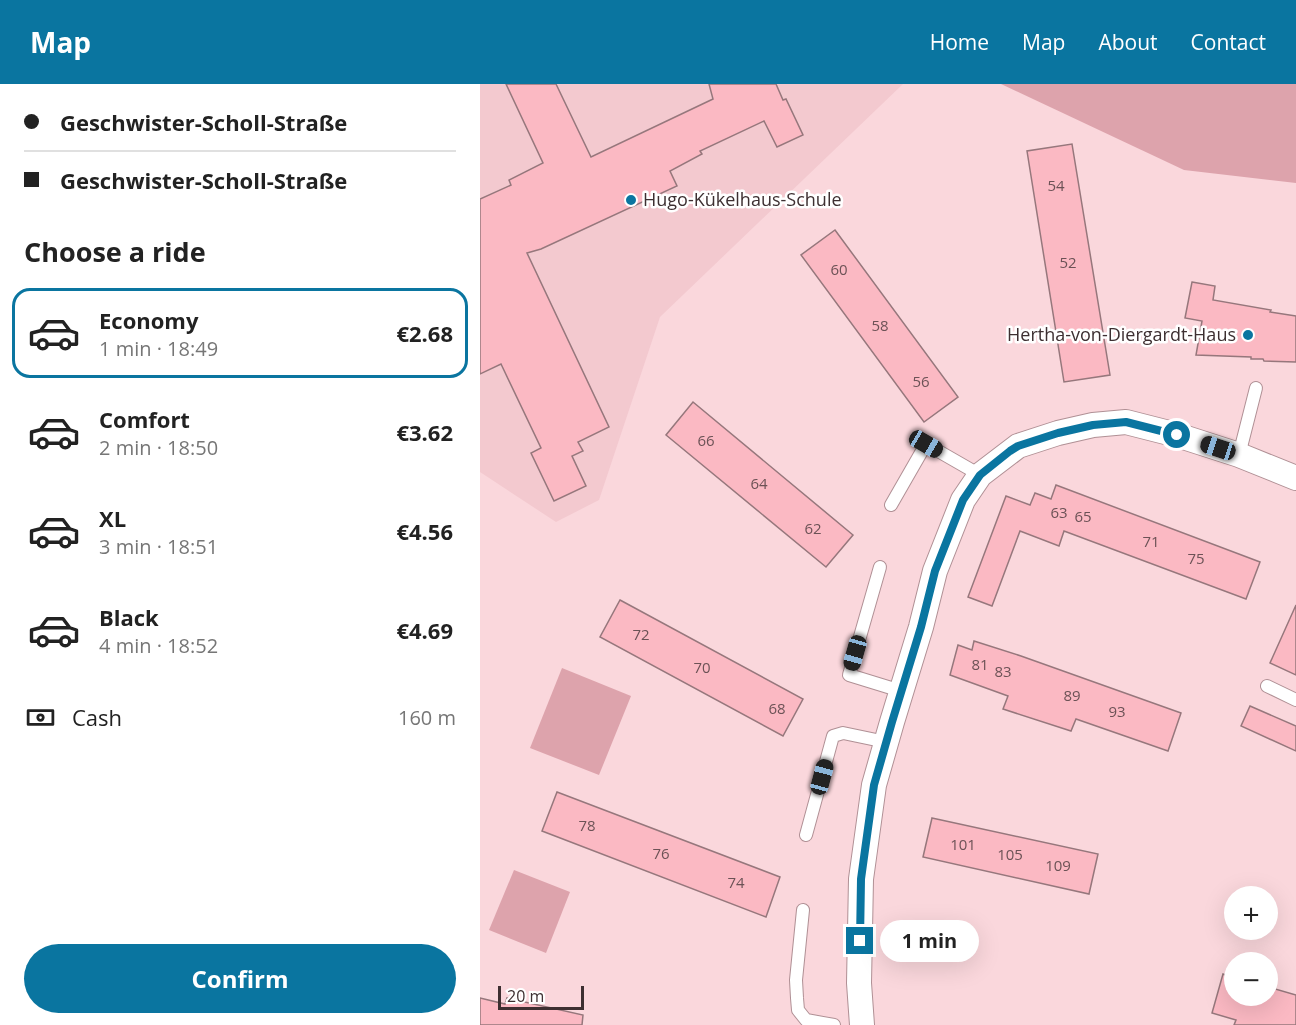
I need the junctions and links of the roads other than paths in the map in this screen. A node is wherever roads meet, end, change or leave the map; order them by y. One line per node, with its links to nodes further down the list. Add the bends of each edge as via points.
1 (1256, 388): 2 (lane)
2 (1239, 455): 3 (street, via 1126,422 1093,425 1018,446); 4 (street)
3 (980, 475): 5 (lane, via 926,444); 8 (street, via 963,500 935,571)
4 (1296, 478)
5 (891, 505)
6 (880, 567): 8 (lane, via 849,675)
7 (1267, 686): 9 (lane)
8 (901, 692): 10 (street)
9 (1296, 700)
10 (886, 742): 11 (lane, via 843,733 833,736); 14 (street, via 874,785 861,879)
11 (806, 835)
12 (803, 910): 13 (lane, via 796,980 798,1010 806,1020)
13 (834, 1025)
14 (862, 1025)

